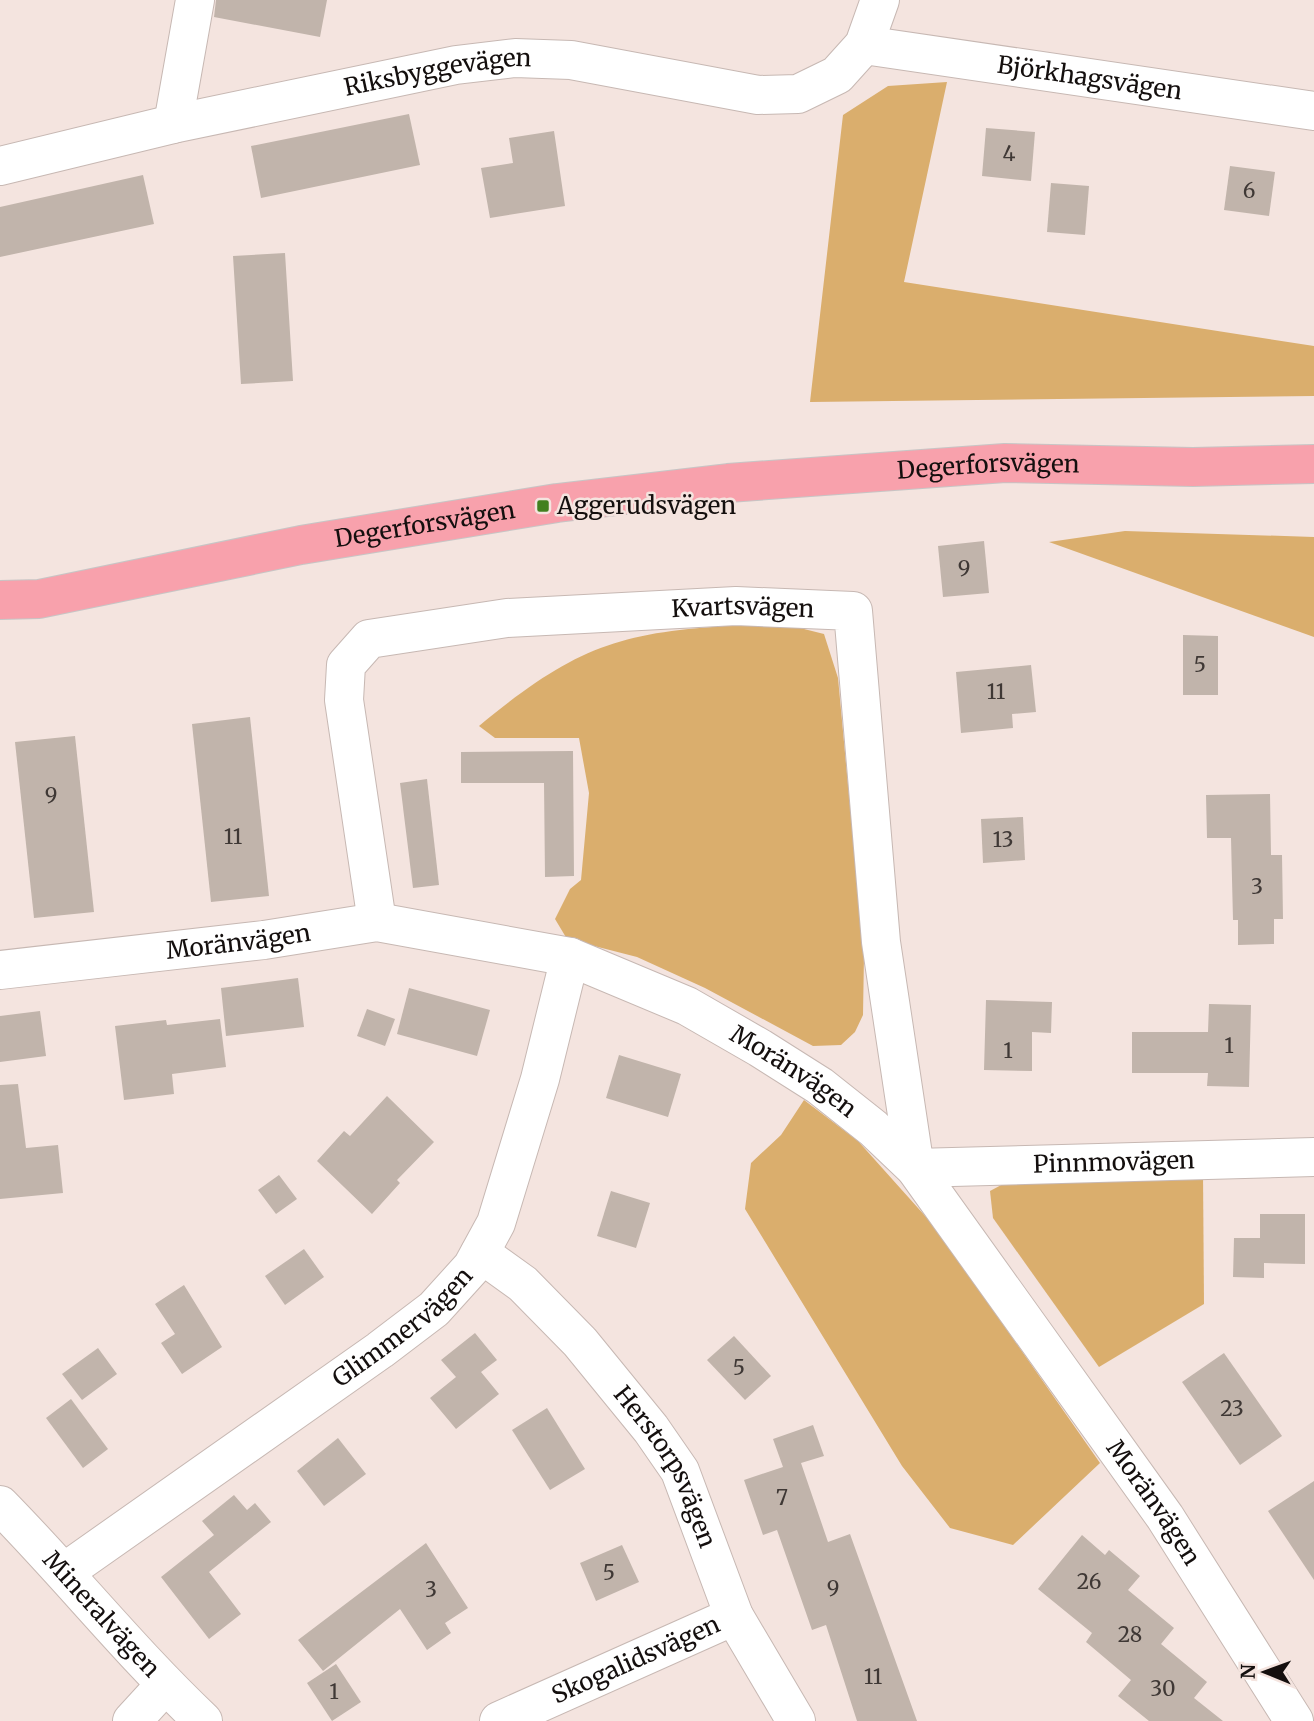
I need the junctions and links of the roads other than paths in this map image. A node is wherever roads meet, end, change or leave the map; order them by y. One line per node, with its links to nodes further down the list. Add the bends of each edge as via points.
1 (195, 0): 5 (street)
2 (880, 0): 3 (street)
3 (864, 45): 4 (street, Björkhagsvägen); 5 (street, Riksbyggevägen, via 837,75 798,94 758,95 571,60 514,58 456,65)
4 (1314, 111)
5 (173, 124): 6 (street, Riksbyggevägen)
6 (0, 166)
7 (1314, 464): 8 (main road, Degerforsvägen)
8 (1193, 467): 9 (main road, Degerforsvägen); 10 (main road, Degerforsvägen, via 1005,463 728,483 557,503 301,545)
9 (1314, 481)
10 (39, 599): 11 (main road, Degerforsvägen); 12 (main road, Degerforsvägen)
11 (0, 600)
12 (0, 616)
13 (377, 922): 14 (street, Moränvägen); 15 (street, Moränvägen, via 264,940); 17 (street, Kvartsvägen, via 344,699 346,665 369,639 507,618 736,606 853,611 881,942)
14 (570, 957): 17 (street, Moränvägen, via 687,1006 761,1048 820,1086); 18 (street, Glimmervägen, via 540,1079 496,1223)
15 (0, 970)
16 (1314, 1157): 17 (street, Pinnmovägen)
17 (915, 1168): 27 (street, Moränvägen, via 1165,1517)
18 (480, 1253): 20 (street, Glimmervägen, via 434,1309); 21 (street, Herstorpsvägen, via 523,1284 561,1323 651,1429 680,1471)
19 (0, 1504): 20 (street, Mineralvägen)
20 (66, 1571): 22 (street, Mineralvägen)
21 (734, 1616): 25 (street, Skogalidsvägen); 26 (street, Herstorpsvägen)
22 (165, 1685): 23 (street); 24 (street, Mineralvägen)
23 (132, 1721)
24 (203, 1721)
25 (499, 1721)
26 (796, 1721)
27 (1294, 1721)

